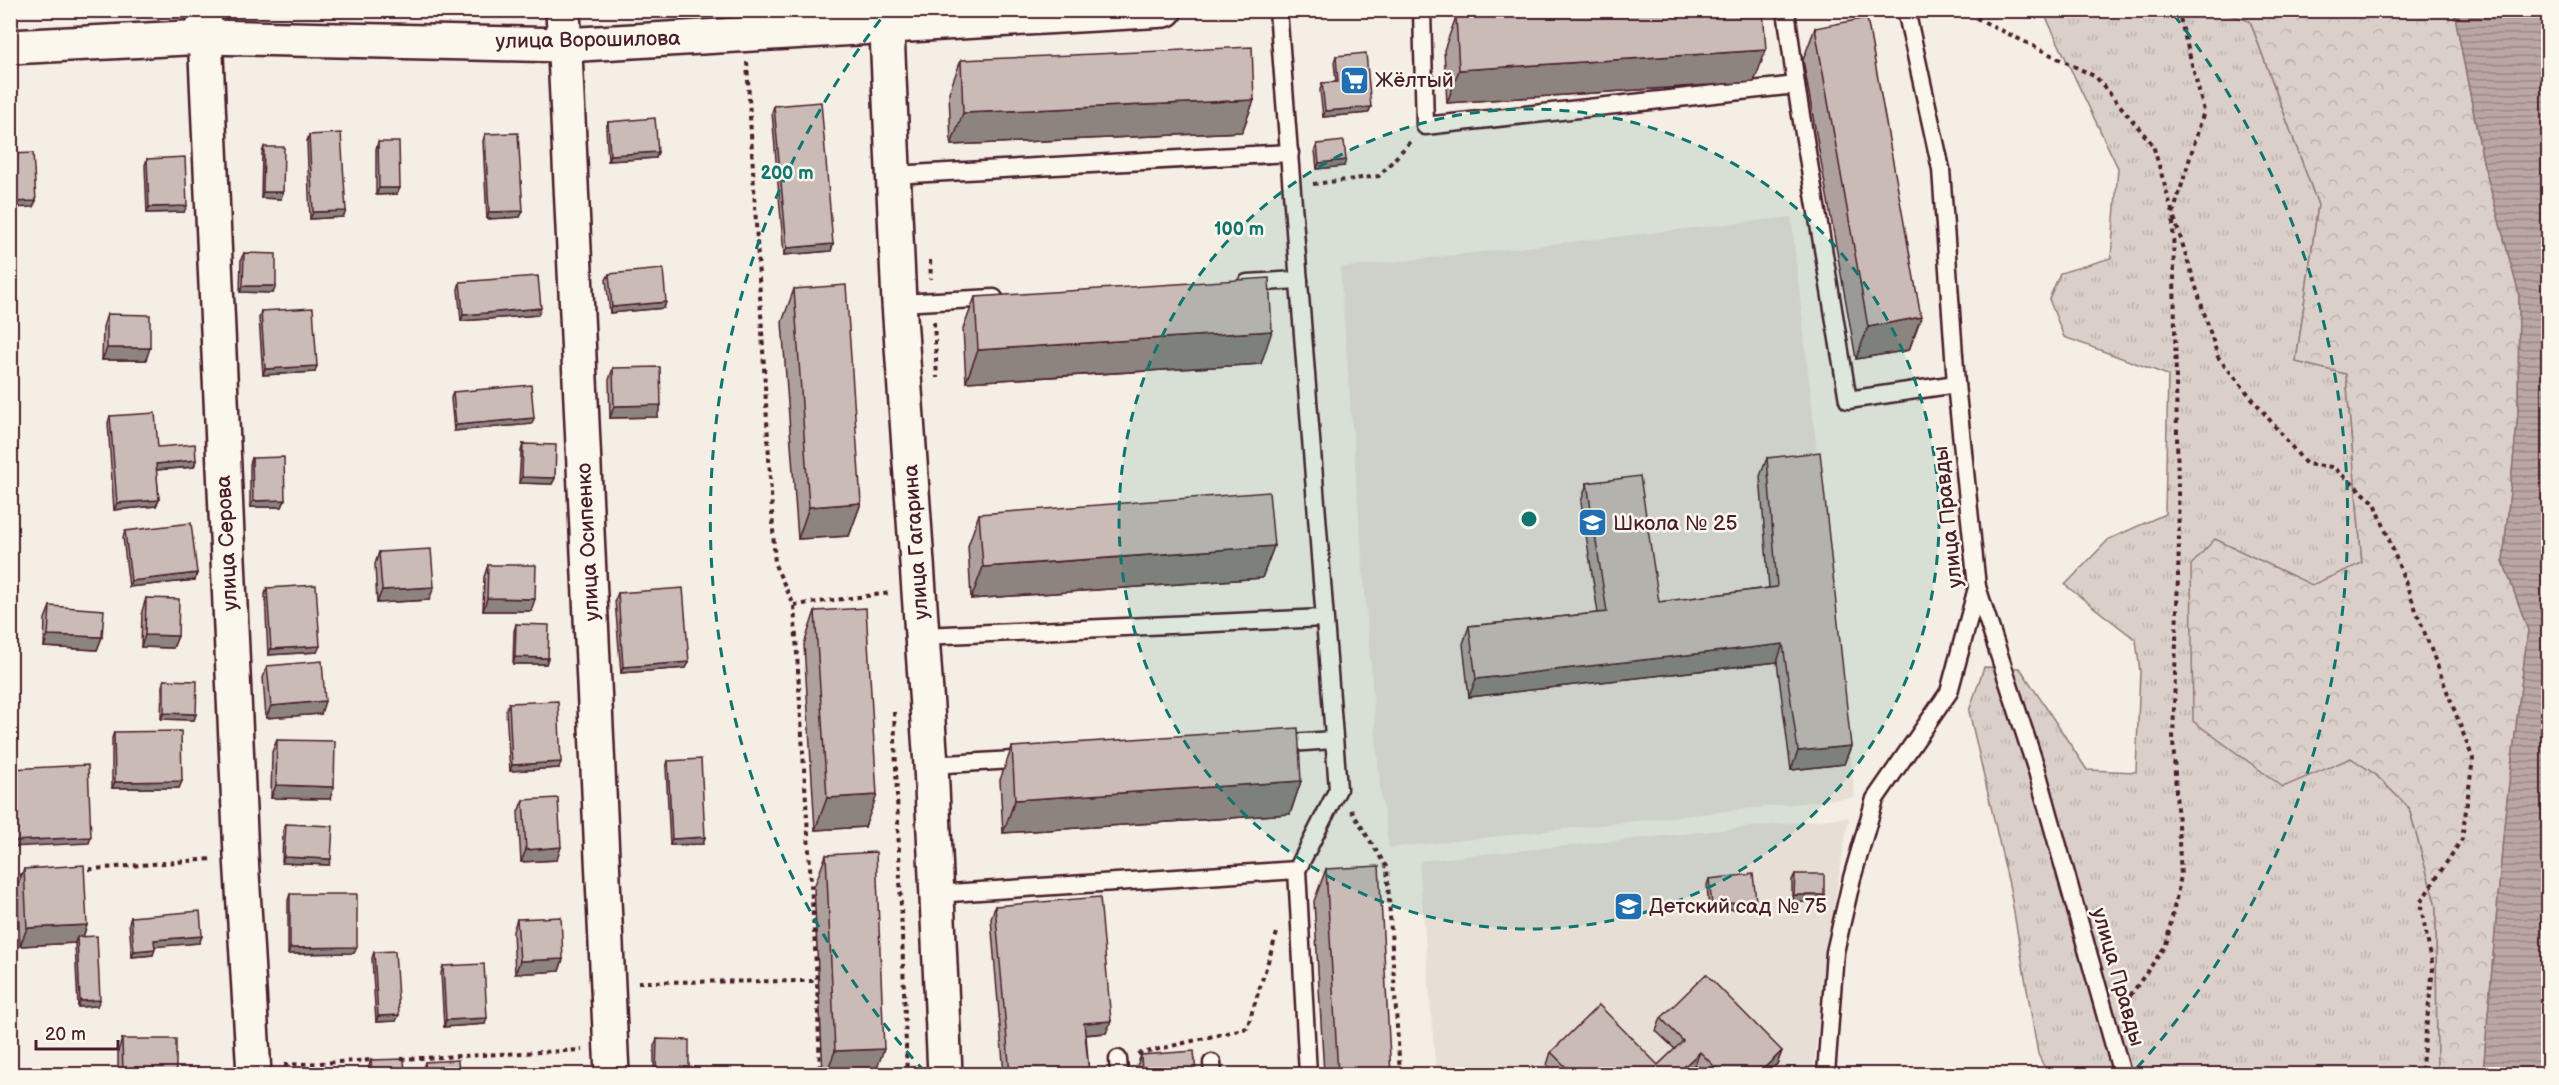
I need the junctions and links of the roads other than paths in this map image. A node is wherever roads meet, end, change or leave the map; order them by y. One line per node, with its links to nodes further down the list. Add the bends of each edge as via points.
1 (562, 10): 10 (street, улица Осипенко)
2 (1165, 10): 7 (street, улица Ворошилова)
3 (1278, 10): 13 (lane)
4 (1422, 10): 12 (lane, via 1425,126)
5 (1786, 10): 12 (lane)
6 (1906, 10): 19 (lane, улица Правды, via 1941,169)
7 (1030, 14): 8 (street, улица Ворошилова)
8 (886, 18): 10 (street, улица Ворошилова, via 746,35); 14 (street, улица Гагарина)
9 (204, 24): 10 (street, улица Ворошилова); 11 (street, улица Ворошилова); 30 (street, улица Серова)
10 (564, 45): 29 (street, улица Осипенко)
11 (10, 47)
12 (1796, 85): 19 (lane, via 1848,400)
13 (1290, 153): 14 (lane); 15 (lane)
14 (893, 175): 18 (street, улица Гагарина)
15 (1299, 280): 16 (lane); 21 (lane)
16 (1228, 284)
17 (1016, 297): 18 (lane)
18 (899, 303): 22 (street, улица Гагарина)
19 (1956, 384): 20 (lane, улица Правды)
20 (1977, 587): 33 (lane, via 1949,692 1875,799 1835,952); 34 (lane, улица Правды, via 2037,771)
21 (1324, 618): 22 (lane); 23 (lane)
22 (923, 636): 26 (street, улица Гагарина)
23 (1333, 740): 24 (lane); 27 (lane, via 1338,789)
24 (1261, 745)
25 (1047, 758): 26 (lane)
26 (931, 765): 28 (street, улица Гагарина)
27 (1297, 870): 28 (lane); 32 (lane)
28 (935, 894): 31 (street, улица Гагарина)
29 (612, 1061)
30 (253, 1071)
31 (945, 1074)
32 (1308, 1074)
33 (1826, 1074)
34 (2122, 1074)

